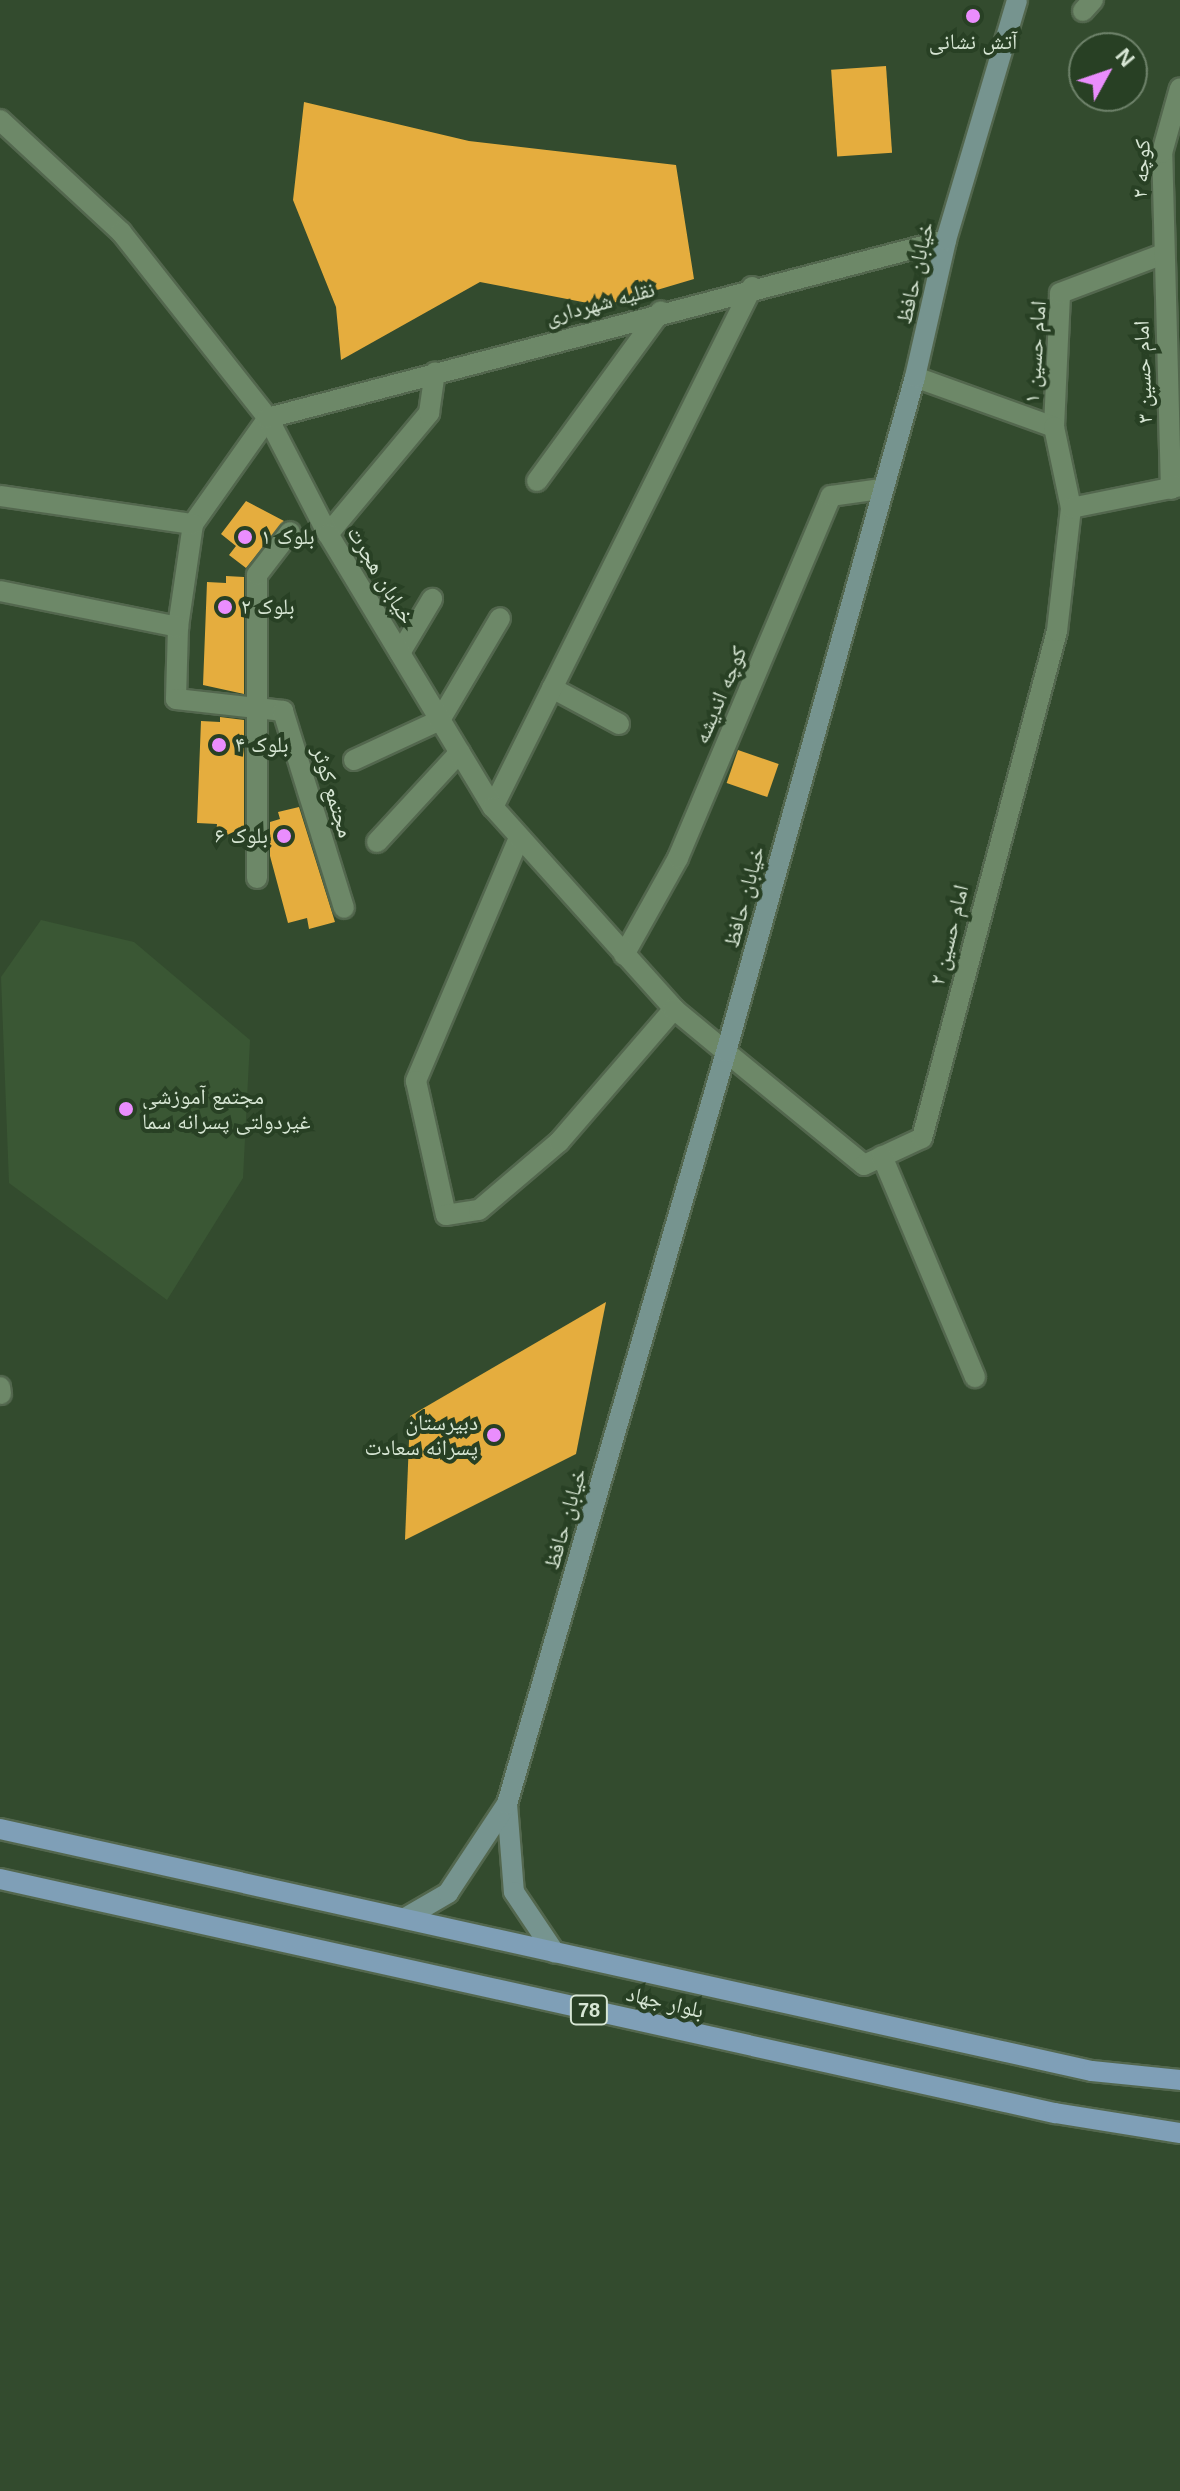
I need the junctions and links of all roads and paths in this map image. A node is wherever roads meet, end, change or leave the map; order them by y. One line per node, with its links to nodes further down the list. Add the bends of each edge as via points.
1 (1017, 0): 5 (main road, خیابان حافظ)
2 (1178, 101): 4 (street, کوچه ۲, via 1162,153)
3 (0, 120): 11 (street, خیابان هجرت, via 121,232)
4 (1171, 214): 6 (street, کوچه ۲)
5 (946, 240): 7 (street, نقلیه شهرداری); 10 (main road, خیابان حافظ)
6 (1163, 254): 12 (street, امام حسین ۱, via 1060,293); 14 (street, امام حسین ۳)
7 (752, 287): 8 (street, نقلیه شهرداری); 26 (street)
8 (661, 311): 9 (street, نقلیه شهرداری); 13 (street)
9 (435, 372): 11 (street, نقلیه شهرداری); 20 (street, via 429,413)
10 (915, 377): 12 (street); 15 (main road, خیابان حافظ)
11 (268, 418): 18 (street); 20 (street, خیابان هجرت)
12 (1054, 427): 17 (street)
13 (537, 481)
14 (1176, 487): 17 (street)
15 (881, 489): 37 (street, کوچه اندیشه, via 831,496 678,858); 39 (main road, خیابان حافظ)
16 (0, 496): 18 (street)
17 (1071, 508): 40 (street, امام حسین ۲, via 1057,631 922,1138)
18 (193, 524): 24 (street)
19 (290, 532): 27 (street, via 257,575)
20 (328, 534): 25 (street, خیابان هجرت)
21 (0, 591): 24 (street)
22 (432, 599): 25 (street)
23 (500, 618): 28 (street)
24 (178, 627): 27 (street, via 176,699)
25 (400, 653): 28 (street, خیابان هجرت)
26 (552, 688): 29 (street); 32 (street)
27 (261, 707): 35 (street); 36 (street, مجتمع کوثر, via 283,711)
28 (440, 720): 30 (street, خیابان هجرت); 31 (street)
29 (619, 724)
30 (460, 752): 32 (street, خیابان هجرت); 34 (street)
31 (354, 760)
32 (493, 807): 33 (street, خیابان هجرت)
33 (519, 838): 37 (street, خیابان هجرت); 38 (street, via 416,1081 446,1215 479,1210 559,1142)
34 (377, 842)
35 (257, 878)
36 (344, 908)
37 (624, 955): 38 (street, خیابان هجرت)
38 (674, 1009): 39 (street, خیابان هجرت)
39 (726, 1052): 40 (street, via 864,1165); 42 (main road, خیابان حافظ)
40 (882, 1156): 41 (street)
41 (975, 1377)
42 (507, 1804): 45 (main road, via 448,1893); 46 (main road, via 514,1892)
43 (0, 1829): 45 (main road, بلوار جهاد / 78)
44 (0, 1879): 48 (main road, بلوار جهاد / 78, via 1055,2113)
45 (407, 1917): 46 (main road, بلوار جهاد / 78)
46 (555, 1953): 47 (main road, بلوار جهاد / 78, via 1092,2071)
47 (1180, 2080)
48 (1180, 2133)

